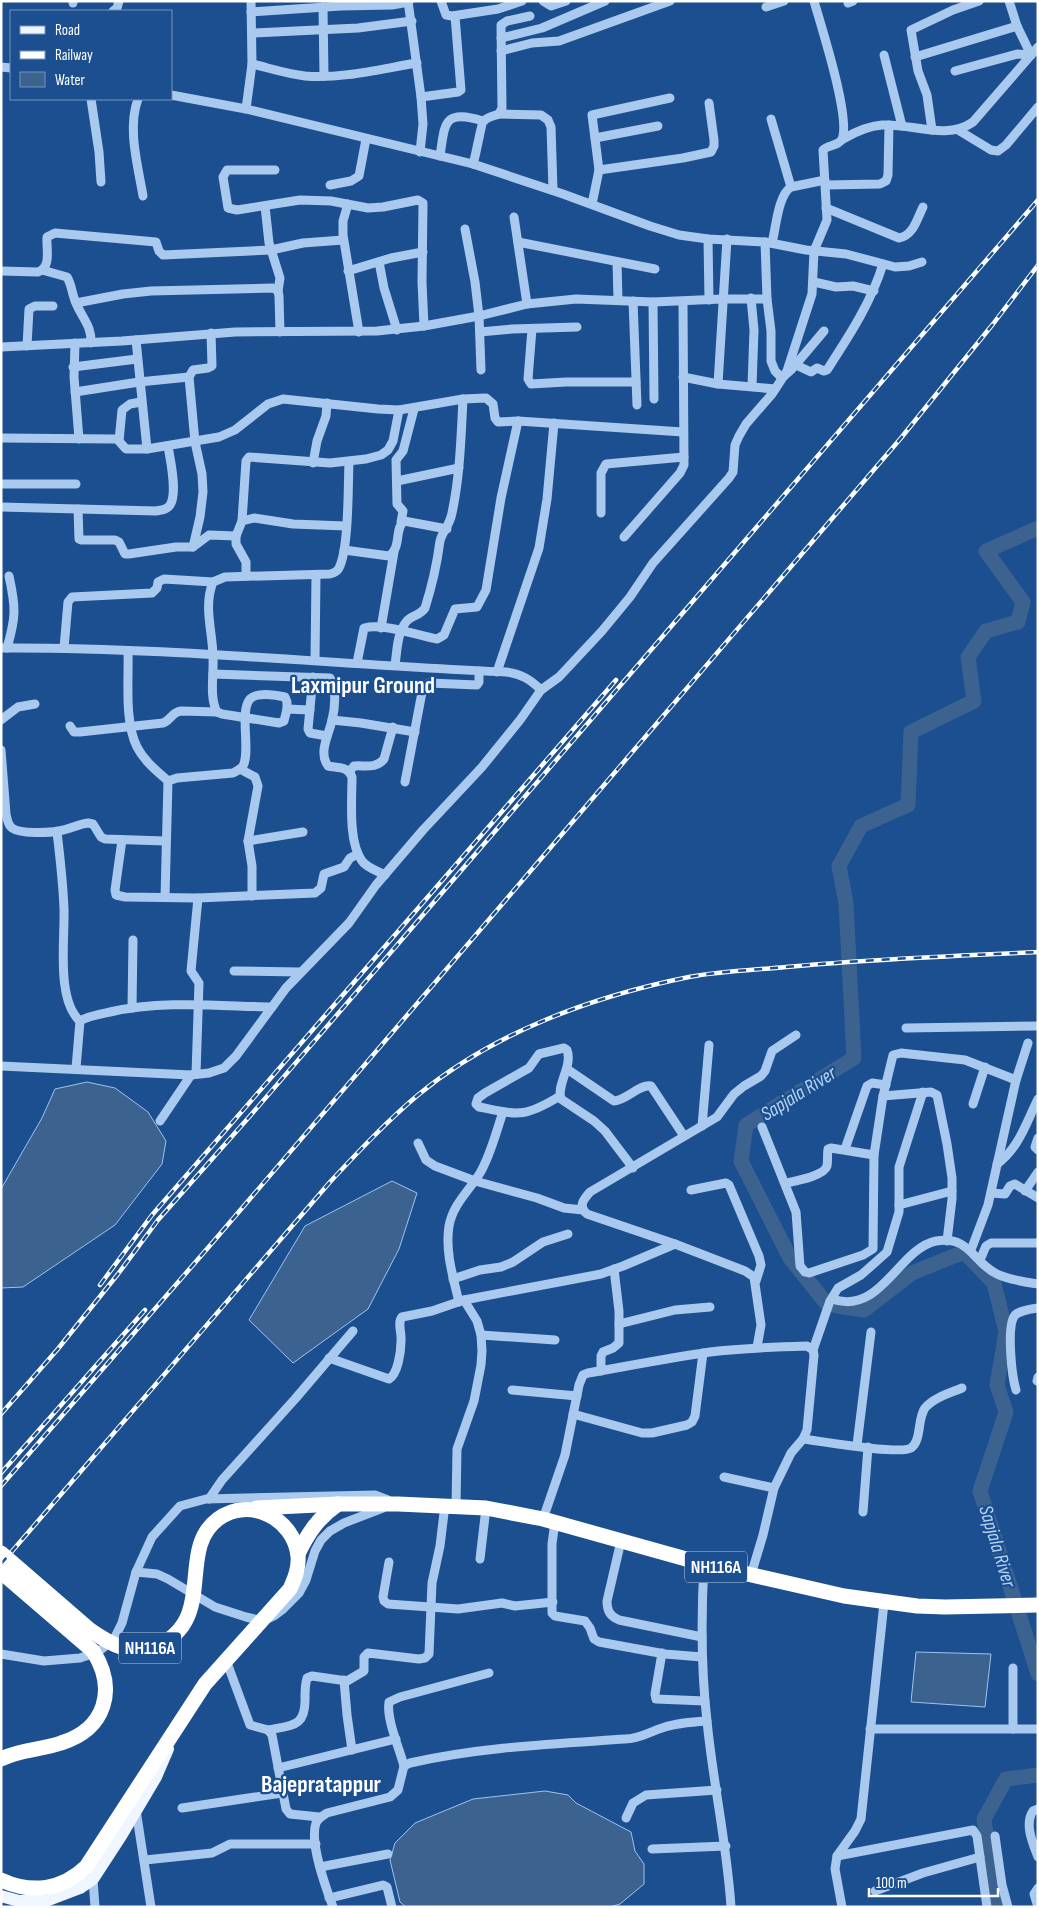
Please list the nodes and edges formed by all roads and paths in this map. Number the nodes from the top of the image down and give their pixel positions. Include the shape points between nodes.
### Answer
1 (251, 1) edge
2 (441, 1) edge
3 (522, 1) edge
4 (543, 1) edge
5 (566, 1) edge
6 (605, 1) edge
7 (670, 1) edge
8 (784, 1) edge
9 (814, 1) edge
10 (979, 1) edge
11 (1009, 1) edge
12 (408, 2) edge
13 (375, 3) edge
14 (341, 4) edge
15 (283, 6) edge
16 (322, 7) junction
17 (766, 7) dead end
18 (251, 12) junction
19 (455, 16) junction
20 (530, 16) dead end
21 (412, 21) junction
22 (1017, 26) junction
23 (322, 31) junction
24 (252, 33) junction
25 (501, 38) junction
26 (1036, 50) edge
27 (502, 51) junction
28 (884, 55) dead end
29 (915, 57) junction
30 (417, 63) junction
31 (252, 64) junction
32 (955, 71) dead end
33 (324, 76) junction
34 (172, 95) edge
35 (422, 97) junction
36 (670, 98) dead end
37 (91, 100) edge
38 (138, 100) edge
39 (708, 103) dead end
40 (1038, 107) edge
41 (246, 109) junction
42 (499, 114) junction
43 (770, 119) dead end
44 (484, 121) junction
45 (889, 125) junction
46 (658, 126) dead end
47 (902, 126) junction
48 (932, 130) junction
49 (958, 130) junction
50 (595, 138) junction
51 (842, 138) junction
52 (366, 139) junction
53 (420, 152) junction
54 (440, 156) junction
55 (473, 164) junction
56 (275, 170) dead end
57 (599, 170) junction
58 (101, 182) dead end
59 (826, 183) junction
60 (330, 185) dead end
61 (790, 187) junction
62 (553, 190) junction
63 (143, 196) dead end
64 (348, 204) junction
65 (592, 204) junction
66 (265, 206) junction
67 (922, 207) dead end
68 (826, 208) junction
69 (514, 217) dead end
70 (465, 229) dead end
71 (708, 239) junction
72 (727, 239) junction
73 (344, 240) junction
74 (518, 242) junction
75 (768, 242) junction
76 (271, 250) junction
77 (814, 251) junction
78 (423, 252) junction
79 (379, 262) junction
80 (617, 262) junction
81 (922, 262) dead end
82 (882, 264) junction
83 (655, 269) dead end
84 (42, 270) junction
85 (1, 271) edge
86 (348, 271) junction
87 (814, 282) junction
88 (278, 291) junction
89 (874, 291) junction
90 (722, 298) junction
91 (751, 298) junction
92 (767, 299) junction
93 (618, 300) junction
94 (709, 300) junction
95 (633, 301) junction
96 (653, 302) junction
97 (683, 302) junction
98 (76, 303) junction
99 (527, 304) junction
100 (53, 306) dead end
101 (479, 316) junction
102 (424, 326) junction
103 (577, 327) dead end
104 (532, 329) junction
105 (397, 330) junction
106 (824, 330) dead end
107 (280, 332) junction
108 (359, 332) junction
109 (480, 332) junction
110 (211, 333) junction
111 (136, 340) junction
112 (91, 343) junction
113 (75, 344) junction
114 (27, 346) junction
115 (1, 347) edge
116 (137, 359) junction
117 (796, 365) junction
118 (73, 367) junction
119 (481, 370) dead end
120 (189, 377) junction
121 (682, 377) junction
122 (782, 378) junction
123 (140, 382) junction
124 (636, 382) junction
125 (718, 384) junction
126 (752, 386) junction
127 (775, 389) junction
128 (75, 392) junction
129 (463, 399) junction
130 (654, 399) dead end
131 (141, 402) junction
132 (326, 403) junction
133 (637, 405) dead end
134 (414, 409) junction
135 (399, 410) junction
136 (518, 421) junction
137 (554, 423) junction
138 (683, 432) junction
139 (1, 438) edge
140 (79, 439) junction
141 (118, 441) junction
142 (195, 442) junction
143 (168, 446) junction
144 (147, 449) junction
145 (684, 457) junction
146 (349, 462) junction
147 (313, 463) junction
148 (460, 468) junction
149 (396, 481) junction
150 (1, 484) edge
151 (76, 484) dead end
152 (1, 507) edge
153 (78, 509) junction
154 (600, 513) dead end
155 (242, 521) junction
156 (402, 522) junction
157 (346, 526) junction
158 (447, 529) junction
159 (236, 536) junction
160 (624, 537) dead end
161 (193, 547) junction
162 (344, 550) junction
163 (394, 552) junction
164 (316, 575) junction
165 (9, 576) dead end
166 (246, 576) junction
167 (213, 582) junction
168 (381, 628) junction
169 (402, 631) junction
170 (4, 648) edge
171 (64, 648) junction
172 (128, 650) junction
173 (213, 655) junction
174 (315, 660) junction
175 (357, 663) junction
176 (395, 665) junction
177 (213, 670) junction
178 (479, 671) junction
179 (496, 672) junction
180 (314, 677) junction
181 (541, 690) junction
182 (35, 704) dead end
183 (287, 709) junction
184 (310, 710) junction
185 (216, 712) junction
186 (246, 718) junction
187 (1, 720) edge
188 (332, 720) junction
189 (131, 725) junction
190 (70, 726) dead end
191 (393, 728) junction
192 (415, 732) junction
193 (327, 736) junction
194 (1, 750) edge
195 (240, 769) junction
196 (350, 771) junction
197 (168, 781) junction
198 (406, 782) dead end
199 (58, 832) junction
200 (303, 832) dead end
201 (122, 840) junction
202 (165, 841) junction
203 (248, 841) junction
204 (358, 854) junction
205 (385, 875) junction
206 (252, 896) junction
207 (165, 897) junction
208 (198, 898) junction
209 (133, 940) dead end
210 (234, 971) dead end
211 (301, 972) junction
212 (198, 1005) junction
213 (272, 1007) junction
214 (132, 1008) junction
215 (80, 1021) junction
216 (1038, 1026) edge
217 (906, 1028) dead end
218 (796, 1035) dead end
219 (1028, 1043) dead end
220 (709, 1045) dead end
221 (1, 1066) edge
222 (985, 1067) junction
223 (76, 1068) junction
224 (567, 1069) junction
225 (193, 1074) junction
226 (1016, 1080) junction
227 (886, 1085) junction
228 (923, 1092) junction
229 (560, 1096) junction
230 (884, 1096) junction
231 (1038, 1098) edge
232 (973, 1104) dead end
233 (503, 1112) junction
234 (160, 1121) dead end
235 (702, 1126) junction
236 (762, 1127) dead end
237 (684, 1136) junction
238 (1038, 1138) edge
239 (418, 1143) dead end
240 (845, 1149) junction
241 (1038, 1150) edge
242 (874, 1155) junction
243 (997, 1164) junction
244 (633, 1168) junction
245 (1038, 1172) edge
246 (474, 1181) junction
247 (786, 1183) junction
248 (691, 1190) dead end
249 (1025, 1190) junction
250 (952, 1191) junction
251 (990, 1193) junction
252 (1038, 1198) edge
253 (899, 1205) junction
254 (583, 1210) junction
255 (568, 1234) dead end
256 (947, 1241) junction
257 (1038, 1243) edge
258 (675, 1244) junction
259 (971, 1250) junction
260 (980, 1260) junction
261 (614, 1269) junction
262 (453, 1278) junction
263 (756, 1281) junction
264 (1038, 1284) edge
265 (462, 1301) junction
266 (830, 1302) junction
267 (710, 1306) dead end
268 (1038, 1308) edge
269 (619, 1324) junction
270 (353, 1331) dead end
271 (871, 1332) dead end
272 (481, 1335) junction
273 (555, 1340) dead end
274 (757, 1347) junction
275 (813, 1350) junction
276 (703, 1353) junction
277 (329, 1358) junction
278 (601, 1370) junction
279 (962, 1388) dead end
280 (512, 1390) dead end
281 (1016, 1390) dead end
282 (577, 1396) junction
283 (572, 1414) junction
284 (803, 1439) junction
285 (857, 1445) junction
286 (868, 1447) junction
287 (724, 1476) dead end
288 (774, 1488) junction
289 (210, 1499) junction
290 (338, 1504) junction
291 (395, 1504) junction
292 (450, 1506) junction
293 (247, 1508) junction
294 (486, 1508) junction
295 (863, 1512) dead end
296 (549, 1521) junction
297 (621, 1541) junction
298 (1, 1553) edge
299 (298, 1554) junction
300 (480, 1559) dead end
301 (389, 1562) dead end
302 (704, 1564) junction
303 (1, 1572) edge
304 (136, 1572) junction
305 (751, 1575) junction
306 (553, 1602) junction
307 (884, 1603) junction
308 (1037, 1605) edge
309 (430, 1608) junction
310 (262, 1620) junction
311 (702, 1637) junction
312 (662, 1653) junction
313 (1, 1654) edge
314 (702, 1657) junction
315 (226, 1660) junction
316 (1013, 1668) dead end
317 (489, 1673) dead end
318 (344, 1680) junction
319 (705, 1701) junction
320 (706, 1721) junction
321 (175, 1728) junction
322 (870, 1729) junction
323 (1013, 1729) junction
324 (1038, 1729) edge
325 (268, 1730) junction
326 (396, 1739) junction
327 (352, 1750) junction
328 (1, 1759) edge
329 (404, 1766) junction
330 (278, 1768) junction
331 (717, 1790) junction
332 (282, 1793) junction
333 (182, 1808) dead end
334 (1038, 1809) edge
335 (136, 1810) junction
336 (319, 1817) junction
337 (626, 1818) dead end
338 (995, 1836) dead end
339 (316, 1844) junction
340 (726, 1846) junction
341 (652, 1849) dead end
342 (388, 1854) dead end
343 (837, 1856) junction
344 (980, 1857) junction
345 (1038, 1857) edge
346 (145, 1860) junction
347 (320, 1867) junction
348 (93, 1879) junction
349 (1, 1880) edge
350 (1038, 1888) edge
351 (874, 1891) dead end
352 (1, 1896) edge
353 (329, 1898) junction
354 (95, 1907) edge
355 (151, 1907) edge
356 (333, 1907) edge
357 (392, 1907) edge
358 (731, 1907) edge
359 (842, 1907) edge
360 (987, 1907) edge
361 (1008, 1907) edge
362 (1038, 1907) edge

1 - 18 street
2 - 19 street via 446,15
3 - 19 street via 498,9
4 - 5 street via 551,6
6 - 25 street via 542,28
7 - 27 street via 559,41 532,43
8 - 17 street
9 - 51 street via 840,101
10 - 29 street via 913,28
11 - 22 street
12 - 13 street
12 - 21 street
13 - 14 street
14 - 16 street
15 - 16 street
15 - 18 street
16 - 23 street
18 - 24 street
19 - 35 street via 461,90
20 - 25 street via 503,22
21 - 23 street
21 - 30 street
22 - 26 street
22 - 29 street
23 - 24 street
23 - 33 street
24 - 31 street
25 - 27 street
26 - 32 street
26 - 49 street via 973,122
27 - 42 street via 502,108
28 - 47 street
29 - 48 street via 927,95
30 - 33 street
30 - 35 street
31 - 33 street via 304,76
31 - 41 street
34 - 41 street
35 - 53 street
36 - 50 street via 595,113 591,120
37 - 58 street
38 - 63 street via 134,138
39 - 57 street via 714,140 711,152
40 - 49 street via 998,151
41 - 52 street
42 - 44 street
42 - 62 street via 541,115 548,120
43 - 61 street
44 - 54 street via 468,118 446,122
44 - 55 street
45 - 47 street
45 - 51 street via 872,126
45 - 59 street via 886,180 880,184
46 - 50 street
47 - 48 street
48 - 49 street
50 - 57 street
51 - 59 street via 822,150
52 - 53 street
52 - 60 street via 359,176
53 - 54 street
54 - 55 street
55 - 62 street
56 - 66 street via 233,168 227,170 223,178 228,208
57 - 65 street
59 - 61 street
59 - 68 street
61 - 75 street via 782,197
62 - 65 street
64 - 66 street via 300,200
64 - 73 street via 343,220
64 - 78 street via 374,208 421,200 424,207
65 - 71 street via 679,235
66 - 76 street
67 - 68 street via 910,233 899,238
68 - 77 street via 827,220
69 - 74 street
70 - 101 street
71 - 72 street
71 - 94 street
72 - 75 street
72 - 90 street
73 - 76 street via 303,243
73 - 86 street
74 - 80 street
74 - 99 street
75 - 77 street
75 - 92 street
76 - 84 street via 163,255 158,251 156,242 55,233 47,237 46,266
76 - 88 street via 280,278
77 - 82 street via 846,254
77 - 87 street
78 - 79 street
78 - 102 street
79 - 86 street
79 - 105 street
80 - 83 street
80 - 93 street
81 - 82 street via 895,267
82 - 89 street
84 - 85 street
84 - 98 street via 67,277
86 - 108 street
87 - 89 street
87 - 122 street
88 - 98 street via 273,288 151,291
88 - 107 street
89 - 117 street via 827,370 817,368 811,372
90 - 91 street
90 - 94 street
90 - 125 street
91 - 92 street
91 - 126 street via 754,330
92 - 122 street via 771,361
93 - 95 street
93 - 99 street via 576,299
94 - 97 street
95 - 96 street
95 - 124 street
96 - 97 street
96 - 130 street
97 - 121 street
98 - 112 street via 90,328
99 - 101 street
100 - 114 street via 29,309
101 - 102 street
101 - 109 street
102 - 105 street
103 - 104 street
104 - 109 street
104 - 124 street via 530,384
105 - 108 street
106 - 117 street
107 - 108 street
107 - 110 street
109 - 119 street
110 - 111 street
110 - 120 street via 212,366 193,370
111 - 112 street
111 - 116 street
112 - 113 street
113 - 114 street
113 - 118 street
114 - 115 street
116 - 118 street
116 - 123 street
117 - 122 street
118 - 128 street
120 - 123 street
120 - 142 street
121 - 125 street
121 - 138 street
122 - 127 street
123 - 128 street
123 - 131 street
124 - 133 street
125 - 126 street
126 - 127 street
127 - 181 street via 739,436 733,472 729,478 653,563 602,631 559,677
128 - 140 street
129 - 134 street
129 - 136 street via 491,400 498,422
129 - 148 street
131 - 141 street via 122,410
131 - 144 street
132 - 135 street
132 - 142 street via 275,401 236,430
132 - 147 street via 326,416
134 - 135 street
134 - 149 street via 403,451 396,460
135 - 146 street via 394,441 388,450 381,455
136 - 137 street
136 - 169 street via 487,584 478,605 475,609 455,609 441,638
137 - 138 street
137 - 179 street via 550,481 539,548
138 - 145 street
139 - 140 street
140 - 141 street
141 - 144 street via 126,449
142 - 143 street
142 - 161 street via 203,492
143 - 144 street
143 - 153 street via 172,498 167,509
145 - 154 street via 606,464 601,473
145 - 160 street via 680,473
146 - 147 street
146 - 157 street
147 - 155 street via 249,457 246,461
148 - 149 street
148 - 158 street
149 - 156 street via 397,504 404,513
150 - 151 street
152 - 153 street
153 - 161 street via 78,536 82,540 115,540 126,554
155 - 157 street via 254,518 293,524
155 - 159 street
156 - 158 street via 408,520
156 - 163 street
157 - 162 street
158 - 169 street via 442,536 425,608 406,622
159 - 161 street via 209,535
159 - 166 street via 236,544 246,562
162 - 163 street via 383,556
162 - 164 street via 337,571
163 - 168 street
164 - 166 street
164 - 174 street
165 - 170 street via 15,617
166 - 167 street via 225,577
167 - 171 street via 164,579 158,582 152,593 72,597 68,602
167 - 173 street via 208,613
168 - 169 street
168 - 175 street via 364,628
169 - 176 street
170 - 171 street
171 - 172 street
172 - 173 street
172 - 189 street
173 - 174 street
173 - 177 street
174 - 175 street
175 - 176 street
176 - 178 street
177 - 180 street
177 - 185 street
178 - 179 street
178 - 192 street via 477,685 425,684
179 - 181 street via 519,674
180 - 184 street
180 - 188 street via 327,676 334,682
181 - 205 street via 482,767
182 - 187 street via 18,707
183 - 184 street
183 - 186 street via 284,720 279,723
183 - 186 street via 285,697 256,696 247,705
184 - 193 street via 308,729
185 - 186 street
185 - 189 street via 181,711 167,722
186 - 195 street via 245,760
188 - 191 street
188 - 193 street
189 - 190 street via 80,732 74,732
189 - 197 street via 137,747
191 - 192 street
191 - 196 street via 381,763 354,766
192 - 198 street
193 - 196 street via 324,754 328,766
194 - 199 street via 8,824 20,831
195 - 197 street via 233,773
195 - 203 street via 255,777 258,786
196 - 204 street
197 - 202 street
199 - 201 street via 88,823 93,824 105,839
199 - 215 street via 66,984 70,1006
200 - 203 street
201 - 202 street
201 - 207 street via 116,895 125,898
202 - 207 street
203 - 206 street
204 - 205 street via 363,862
204 - 206 street via 350,858 344,867 324,874 321,888 315,893
205 - 211 street via 349,923
206 - 208 street
207 - 208 street
208 - 212 street via 190,971 199,983
209 - 214 street
210 - 211 street
211 - 213 street
212 - 213 street
212 - 214 street
212 - 225 street
213 - 225 street via 224,1068
214 - 215 street
215 - 223 street
216 - 217 street
218 - 235 street via 772,1051 761,1076 734,1094 717,1117
219 - 226 street
220 - 235 street
221 - 223 street
222 - 226 street
222 - 227 street via 946,1057 896,1053
222 - 232 street
223 - 225 street
224 - 229 street
224 - 233 street via 567,1050 560,1048 543,1053 529,1068 476,1101 479,1107
224 - 237 street via 614,1101 624,1099 645,1086 652,1086
225 - 234 street
226 - 243 street
227 - 230 street
227 - 240 street via 872,1083 867,1086
228 - 230 street
228 - 250 street via 934,1092 939,1100
228 - 253 street via 899,1167
229 - 233 street via 527,1113
229 - 244 street via 605,1131
230 - 242 street
231 - 243 street via 1019,1141
233 - 246 street via 487,1160
235 - 237 street
236 - 247 street
237 - 244 street
238 - 241 street via 1035,1146
239 - 246 street via 426,1160
240 - 242 street
240 - 247 street via 828,1149 827,1166 819,1174
242 - 247 street via 873,1249 863,1256 805,1272 800,1266 796,1212
243 - 251 street
244 - 254 street via 590,1192 583,1200
245 - 249 street
246 - 254 street via 564,1208
246 - 262 street via 455,1208 449,1226
248 - 263 street via 729,1185 759,1256 761,1264
249 - 251 street via 1012,1184 1005,1194
249 - 252 street
250 - 253 street
250 - 256 street
251 - 259 street
253 - 266 street via 887,1252 861,1275 838,1288
254 - 258 street
255 - 262 street via 543,1242 501,1267
256 - 259 street
256 - 266 street via 922,1246 890,1278 858,1300
257 - 260 street via 991,1244 986,1246
258 - 261 street
258 - 263 street via 745,1271
259 - 260 street
260 - 264 street via 996,1274
261 - 265 street
261 - 269 street
262 - 265 street
263 - 274 street via 761,1325
265 - 272 street via 477,1321
265 - 277 street via 400,1319 401,1341 392,1378 386,1379
266 - 275 street
267 - 269 street via 675,1310
268 - 281 street via 1020,1312 1012,1322 1011,1361
269 - 278 street via 619,1343 603,1352
270 - 277 street
271 - 285 street
272 - 273 street
272 - 292 street via 478,1383 457,1449
274 - 275 street via 807,1346
274 - 276 street
275 - 284 street via 808,1418
276 - 278 street
276 - 283 street via 695,1416 687,1425 642,1433
277 - 289 street via 222,1480
278 - 282 street via 583,1375
279 - 286 street via 924,1409 915,1443 910,1448
280 - 282 street
282 - 283 street
283 - 296 street
284 - 285 street
284 - 288 street via 791,1453
285 - 286 street
286 - 295 street
287 - 288 street
288 - 305 street
289 - 291 street via 375,1495
289 - 304 street via 180,1506 152,1537
290 - 291 highway, NH116A
290 - 293 highway, NH116A
290 - 299 highway via 317,1522
291 - 292 highway, NH116A
291 - 310 street via 330,1531 314,1551 299,1593 274,1616
292 - 294 highway, NH116A
292 - 309 street via 432,1583
293 - 298 highway, NH116A via 225,1514 208,1528 199,1553 190,1615 184,1626 155,1648 129,1649 103,1639
293 - 299 highway via 268,1514 284,1526
294 - 296 highway, NH116A
294 - 300 street
296 - 297 highway, NH116A
296 - 306 street
297 - 302 highway, NH116A
297 - 311 street via 606,1601 612,1617
299 - 310 highway via 297,1570 290,1589
301 - 309 street via 384,1601
302 - 305 highway, NH116A
302 - 311 street
303 - 328 highway, NH116A via 93,1651 102,1665 106,1688 99,1714 75,1738
304 - 310 street via 168,1578 215,1607
304 - 313 street via 122,1623 114,1638 98,1652 80,1658 44,1661
305 - 307 highway, NH116A
306 - 309 street
306 - 312 street via 555,1616 585,1621 599,1642
307 - 308 highway, NH116A via 945,1608
307 - 322 street
309 - 318 street via 430,1646 425,1658 368,1653 364,1657 364,1671 351,1680
310 - 315 highway
311 - 314 street
312 - 314 street
312 - 319 street via 656,1699
314 - 319 street
315 - 321 highway
315 - 325 street via 247,1720 250,1725
316 - 323 street
317 - 326 street via 393,1699 388,1708
318 - 325 street via 318,1676 308,1678 304,1715 299,1722
318 - 327 street
319 - 320 street
320 - 329 street via 676,1724 627,1739 449,1754
320 - 331 street
321 - 335 main road via 162,1765
321 - 349 highway via 86,1867 77,1876 64,1884 32,1889
322 - 323 street
322 - 343 street via 861,1819
323 - 324 street
325 - 330 street via 272,1735
326 - 327 street
326 - 329 street
327 - 330 street
329 - 336 street via 398,1790 390,1797
330 - 332 street
331 - 337 street via 646,1795 633,1803
331 - 340 street
332 - 333 street
332 - 336 street via 290,1814
334 - 345 street via 1030,1818 1030,1833
335 - 346 street
335 - 348 main road
336 - 339 street via 315,1825
338 - 361 street
339 - 346 street via 230,1844 212,1853
339 - 347 street
340 - 341 street
340 - 358 street
342 - 347 street
343 - 344 street via 972,1830 976,1832
343 - 359 street via 835,1869
344 - 351 street via 923,1872
344 - 360 street
346 - 355 street
347 - 353 street
348 - 352 main road via 80,1888 46,1901 19,1901
348 - 354 street
350 - 362 street via 1034,1894
353 - 356 street
353 - 357 street via 383,1885 387,1887

